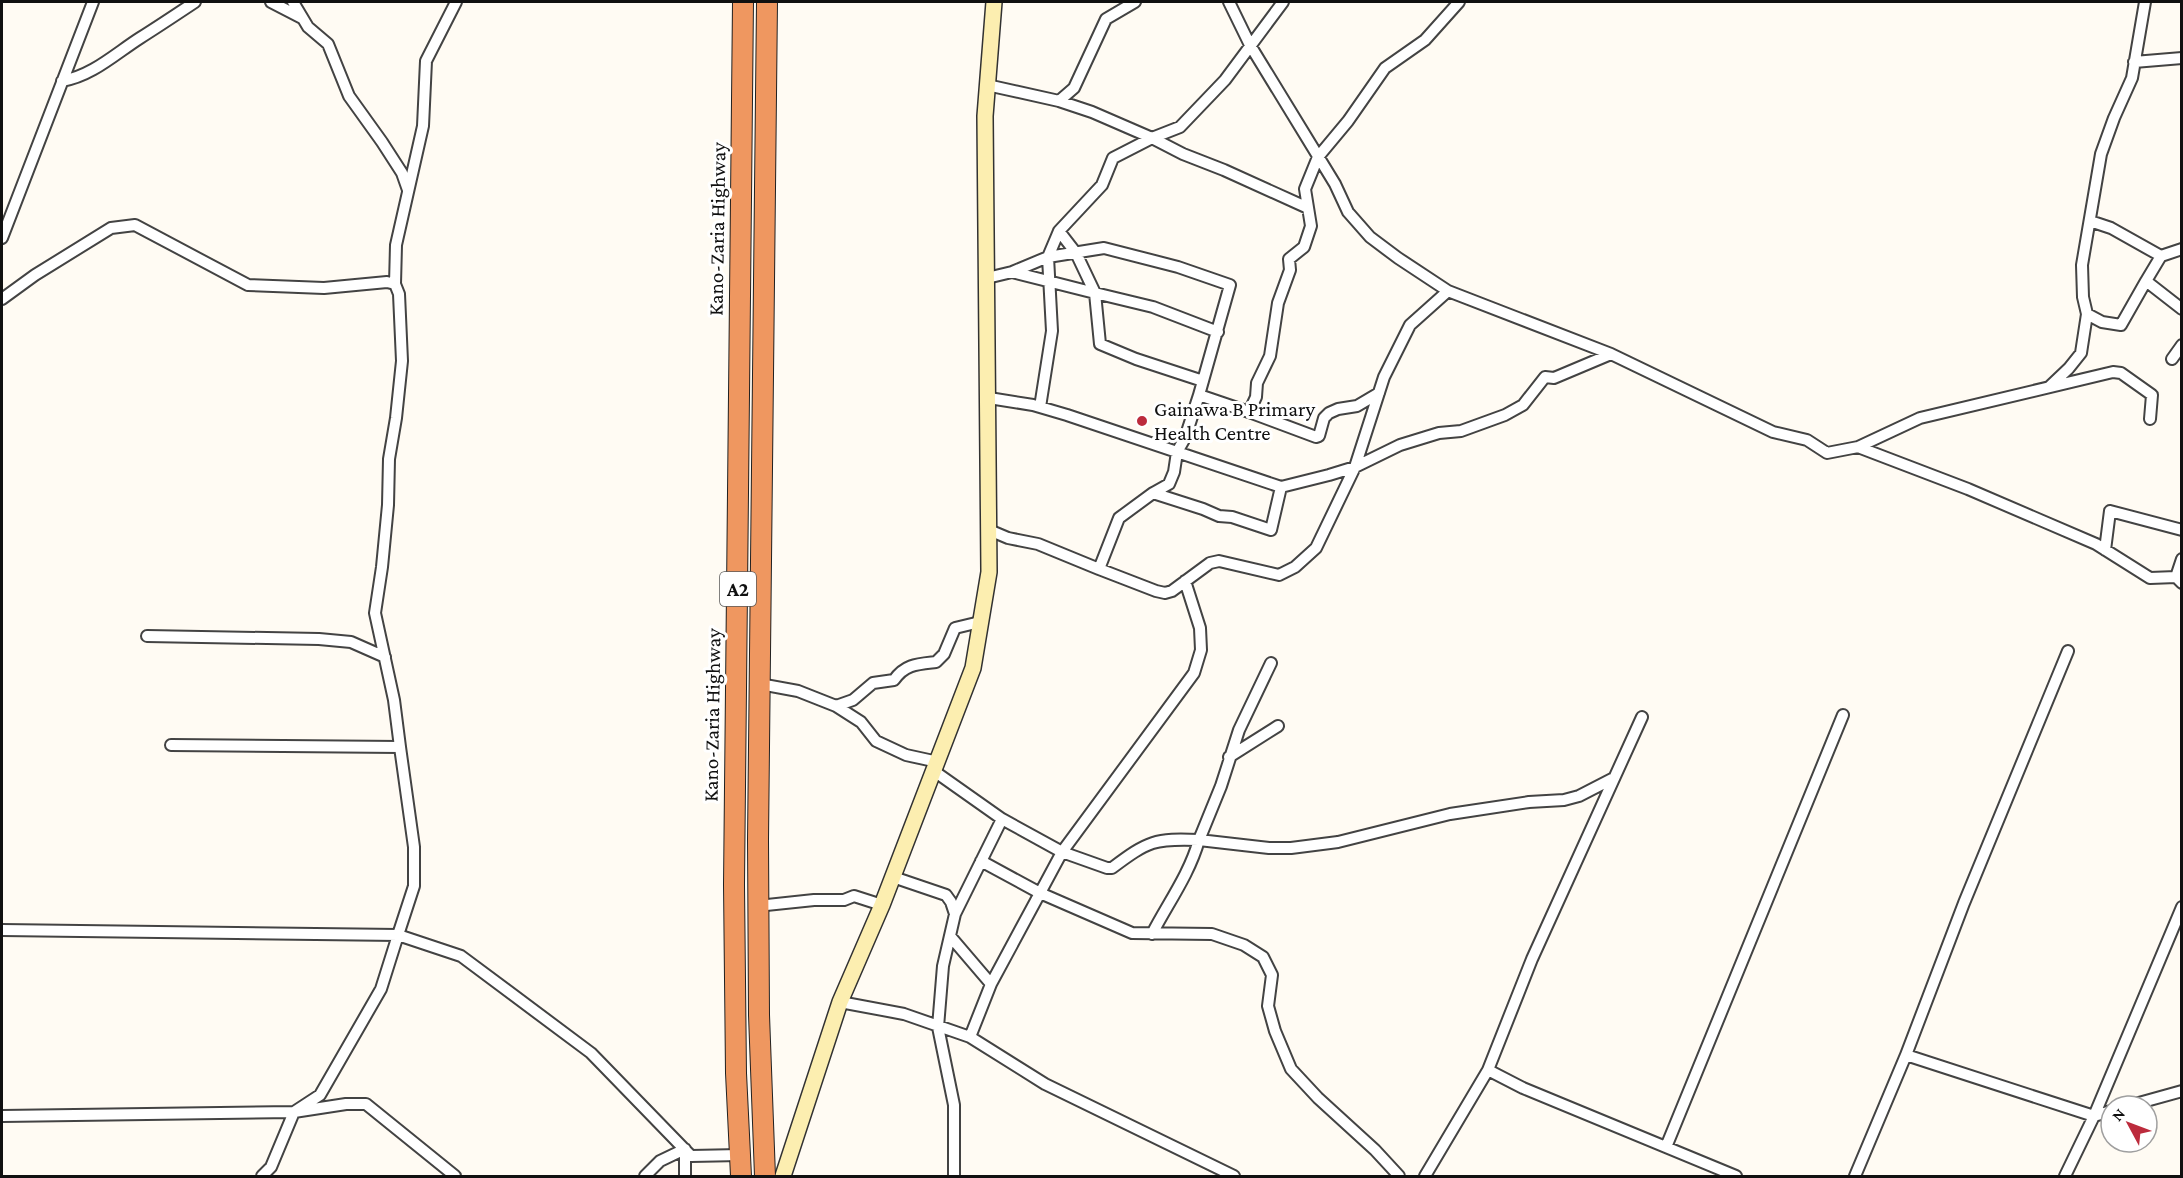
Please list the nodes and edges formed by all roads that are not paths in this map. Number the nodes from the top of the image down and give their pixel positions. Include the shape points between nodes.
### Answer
1 (93, 2) edge
2 (195, 2) edge
3 (271, 2) edge
4 (293, 2) edge
5 (456, 2) edge
6 (743, 2) edge
7 (766, 2) edge
8 (994, 2) edge
9 (1135, 2) edge
10 (1228, 2) edge
11 (1283, 2) edge
12 (1459, 2) edge
13 (2145, 2) edge
14 (303, 18) junction
15 (1250, 45) junction
16 (2181, 58) edge
17 (2134, 62) junction
18 (62, 81) junction
19 (987, 85) junction
20 (1059, 101) junction
21 (1152, 138) junction
22 (1318, 157) junction
23 (409, 190) junction
24 (1308, 208) junction
25 (2090, 221) junction
26 (1059, 231) junction
27 (2, 238) edge
28 (2181, 249) edge
29 (1076, 253) junction
30 (2161, 256) junction
31 (1048, 257) junction
32 (1012, 272) junction
33 (987, 278) junction
34 (1050, 281) junction
35 (2146, 281) junction
36 (394, 284) junction
37 (1448, 291) junction
38 (1095, 292) junction
39 (2, 298) edge
40 (2181, 309) edge
41 (2087, 314) junction
42 (1218, 332) junction
43 (2181, 345) edge
44 (1611, 354) junction
45 (2172, 359) dead end
46 (1203, 381) junction
47 (2049, 387) junction
48 (1379, 393) junction
49 (1198, 395) junction
50 (989, 398) junction
51 (1040, 407) junction
52 (1249, 412) junction
53 (2150, 419) dead end
54 (1858, 447) junction
55 (1177, 452) junction
56 (1355, 467) junction
57 (1281, 488) junction
58 (1153, 493) junction
59 (989, 530) junction
60 (2181, 530) edge
61 (2105, 550) junction
62 (2181, 559) edge
63 (1099, 569) junction
64 (2180, 578) edge
65 (1185, 581) junction
66 (980, 622) junction
67 (147, 636) dead end
68 (2068, 651) dead end
69 (384, 657) junction
70 (1271, 663) dead end
71 (760, 684) junction
72 (836, 706) junction
73 (1843, 715) dead end
74 (1642, 717) dead end
75 (1278, 726) dead end
76 (171, 745) dead end
77 (400, 747) junction
78 (1228, 757) junction
79 (936, 766) junction
80 (1612, 779) junction
81 (1002, 819) junction
82 (1199, 840) junction
83 (1062, 852) junction
84 (981, 861) junction
85 (892, 877) junction
86 (1040, 893) junction
87 (882, 905) junction
88 (758, 906) junction
89 (2181, 907) edge
90 (955, 914) junction
91 (2, 930) edge
92 (1152, 934) junction
93 (398, 935) junction
94 (950, 936) junction
95 (991, 984) junction
96 (840, 1002) junction
97 (938, 1027) junction
98 (970, 1038) junction
99 (1906, 1055) junction
100 (1488, 1070) junction
101 (2181, 1090) edge
102 (2159, 1097) edge
103 (294, 1112) junction
104 (2099, 1115) edge
105 (2, 1116) edge
106 (2094, 1116) junction
107 (1666, 1147) junction
108 (685, 1149) junction
109 (740, 1155) junction
110 (262, 1176) edge
111 (455, 1176) edge
112 (645, 1176) edge
113 (685, 1176) edge
114 (741, 1176) edge
115 (765, 1176) edge
116 (783, 1176) edge
117 (954, 1176) edge
118 (1234, 1176) edge
119 (1399, 1176) edge
120 (1425, 1176) edge
121 (1736, 1176) edge
122 (1855, 1176) edge
123 (2065, 1176) edge

1 - 18 street
2 - 18 street via 96,68
3 - 14 street
4 - 14 street
5 - 23 street via 426,61 423,126
6 - 109 highway, Kano-Zaria Highway / A2 via 734,885
7 - 71 highway, A2
8 - 19 street
9 - 20 street via 1106,19 1074,88
10 - 15 street
11 - 15 street
12 - 22 street via 1425,40 1385,68
13 - 17 street
14 - 23 street via 328,44 349,96 402,173
15 - 21 street via 1225,80 1180,127
15 - 22 street
16 - 17 street
17 - 25 street via 2132,78 2101,154
18 - 27 street
19 - 20 street
19 - 33 street
20 - 21 street
21 - 24 street
21 - 26 street via 1113,158 1102,185
22 - 24 street via 1305,189
22 - 37 street via 1348,212 1370,237
23 - 36 street via 396,245
24 - 52 street via 1311,226 1304,247 1289,259 1290,270 1278,303 1270,356
25 - 30 street via 2111,228
25 - 41 street via 2082,265
26 - 29 street
26 - 31 street
28 - 30 street
29 - 31 street
29 - 38 street
29 - 42 street via 1104,248 1230,285
30 - 35 street
31 - 32 street
31 - 34 street
32 - 33 street
32 - 34 street
33 - 50 street
34 - 38 street
34 - 51 street via 1052,331
35 - 40 street
35 - 41 street via 2121,325
36 - 39 street via 324,288 248,285 135,225 111,228
36 - 69 street via 399,294 402,361 375,613
37 - 44 street
37 - 48 street via 1410,325
38 - 42 street via 1153,307
38 - 46 street via 1100,344
41 - 47 street via 2081,352
42 - 46 street
43 - 45 street
44 - 54 street via 1773,432 1807,440 1827,453
44 - 56 street via 1554,378 1545,376 1523,405 1505,415 1461,431 1401,445
46 - 49 street
47 - 53 street via 2113,372 2121,374 2152,395
47 - 54 street via 1920,418
48 - 52 street via 1357,406 1329,413 1316,437
48 - 56 street
49 - 52 street
49 - 55 street
50 - 51 street
50 - 59 street
51 - 55 street
54 - 61 street via 1968,489
55 - 57 street
55 - 58 street via 1169,484
56 - 57 street
56 - 65 street via 1316,548 1295,567 1279,575 1219,561
57 - 58 street via 1271,530
58 - 63 street via 1119,518
59 - 63 street via 1038,544
59 - 66 street via 989,573
60 - 61 street via 2110,511
61 - 64 street via 2150,578
62 - 64 street
63 - 65 street via 1165,593
65 - 83 street via 1200,628 1201,650 1194,673
66 - 72 street via 955,628 944,654 936,662 907,667 894,680 873,683 853,700
66 - 79 street via 973,668
67 - 69 street via 319,639 351,642
68 - 99 street
69 - 77 street
70 - 78 street
71 - 72 street via 798,691
71 - 88 highway, A2
72 - 79 street via 861,722 876,741
73 - 107 street
74 - 80 street
75 - 78 street
76 - 77 street
77 - 93 street via 414,847 414,886
78 - 82 street
79 - 81 street
79 - 85 street
80 - 82 street via 1564,801 1450,814 1338,842 1269,848
80 - 100 street via 1532,958
81 - 83 street
81 - 84 street
82 - 83 street via 1170,839 1147,844 1113,868
82 - 92 street via 1184,881
83 - 86 street
84 - 86 street
84 - 90 street
85 - 87 street
85 - 90 street via 946,895
86 - 92 street via 1132,933
86 - 95 street
87 - 88 street via 854,896
87 - 96 street
88 - 115 highway, A2
89 - 106 street
90 - 94 street
91 - 93 street
92 - 119 street via 1212,934 1244,945 1263,957 1272,975 1268,1006 1291,1069
93 - 103 street via 381,989 320,1095
93 - 108 street via 461,956 591,1053
94 - 95 street
94 - 97 street via 943,966
95 - 98 street
96 - 97 street via 895,1012
96 - 116 street
97 - 98 street
97 - 117 street via 954,1106
98 - 118 street via 1045,1084
99 - 106 street
99 - 122 street
100 - 107 street
100 - 120 street
101 - 102 street
103 - 105 street
103 - 110 street via 271,1167
103 - 111 street via 366,1104
104 - 106 street
106 - 123 street
107 - 121 street
108 - 109 street via 691,1156
108 - 112 street via 660,1161
108 - 113 street
109 - 114 highway, Kano-Zaria Highway / A2

